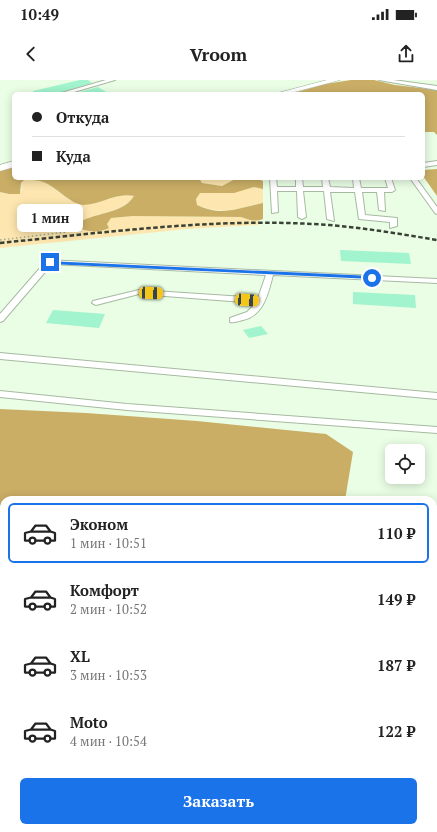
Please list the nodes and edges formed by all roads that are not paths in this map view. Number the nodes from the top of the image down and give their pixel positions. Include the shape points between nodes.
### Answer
1 (112, 80) edge
2 (333, 80) edge
3 (382, 80) edge
4 (437, 88) edge
5 (68, 92) edge
6 (286, 92) edge
7 (437, 163) edge
8 (425, 164) edge
9 (12, 165) edge
10 (0, 168) edge
11 (272, 180) edge
12 (299, 180) edge
13 (326, 180) edge
14 (356, 180) edge
15 (389, 180) edge
16 (414, 180) edge
17 (273, 189) junction
18 (300, 189) junction
19 (327, 190) junction
20 (358, 190) junction
21 (380, 190) junction
22 (383, 210) dead end
23 (274, 212) dead end
24 (437, 212) edge
25 (302, 217) dead end
26 (331, 219) dead end
27 (393, 226) dead end
28 (270, 272) junction
29 (437, 281) edge
30 (261, 301) junction
31 (96, 303) dead end
32 (0, 319) edge
33 (233, 320) dead end
34 (0, 356) edge
35 (0, 394) edge
36 (437, 396) edge
37 (437, 430) edge

1 - 5 street
2 - 6 main road
3 - 4 street
7 - 8 street
9 - 10 main road
11 - 17 street
12 - 18 street
13 - 19 street
14 - 20 street
15 - 21 street via 392,190
16 - 24 street
17 - 18 street
17 - 23 street
18 - 19 street
18 - 25 street
19 - 20 street
19 - 26 street
20 - 21 street
20 - 27 street via 362,217 394,220
21 - 22 street
28 - 29 street
28 - 30 street
28 - 32 street via 50,262
30 - 31 street via 139,292
30 - 33 street via 259,307 245,318
34 - 36 street
35 - 37 street via 127,407

